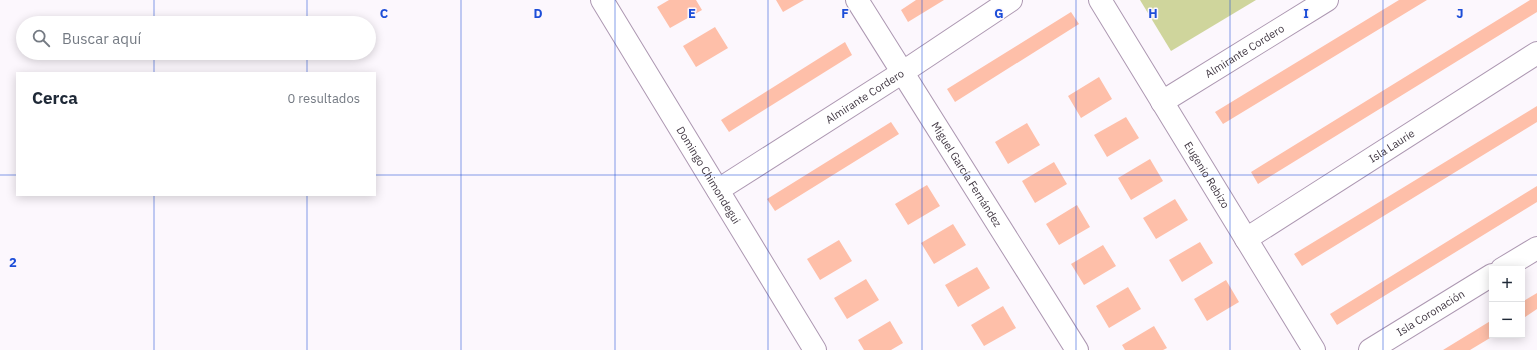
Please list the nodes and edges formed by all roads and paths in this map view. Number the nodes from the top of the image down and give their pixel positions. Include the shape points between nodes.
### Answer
1 (602, 0) edge
2 (857, 0) edge
3 (1011, 0) edge
4 (1100, 0) edge
5 (1327, 0) edge
6 (1537, 53) edge
7 (903, 72) junction
8 (1162, 102) junction
9 (718, 190) junction
10 (1246, 239) junction
11 (1537, 248) edge
12 (1507, 266) edge
13 (1489, 277) edge
14 (815, 350) edge
15 (1076, 350) edge
16 (1314, 350) edge
17 (1370, 350) edge

1 - 9 street, Domingo Chimondegui
2 - 7 street, Miguel García Fernández
3 - 7 street, Almirante Cordero
4 - 8 street, Eugenio Rebizo
5 - 8 street, Almirante Cordero
6 - 10 street, Isla Laurie
7 - 9 street, Almirante Cordero
7 - 15 street, Miguel García Fernández
8 - 10 street, Eugenio Rebizo
9 - 14 street, Domingo Chimondegui
10 - 16 street, Eugenio Rebizo
11 - 12 street
13 - 17 street, Isla Coronación

